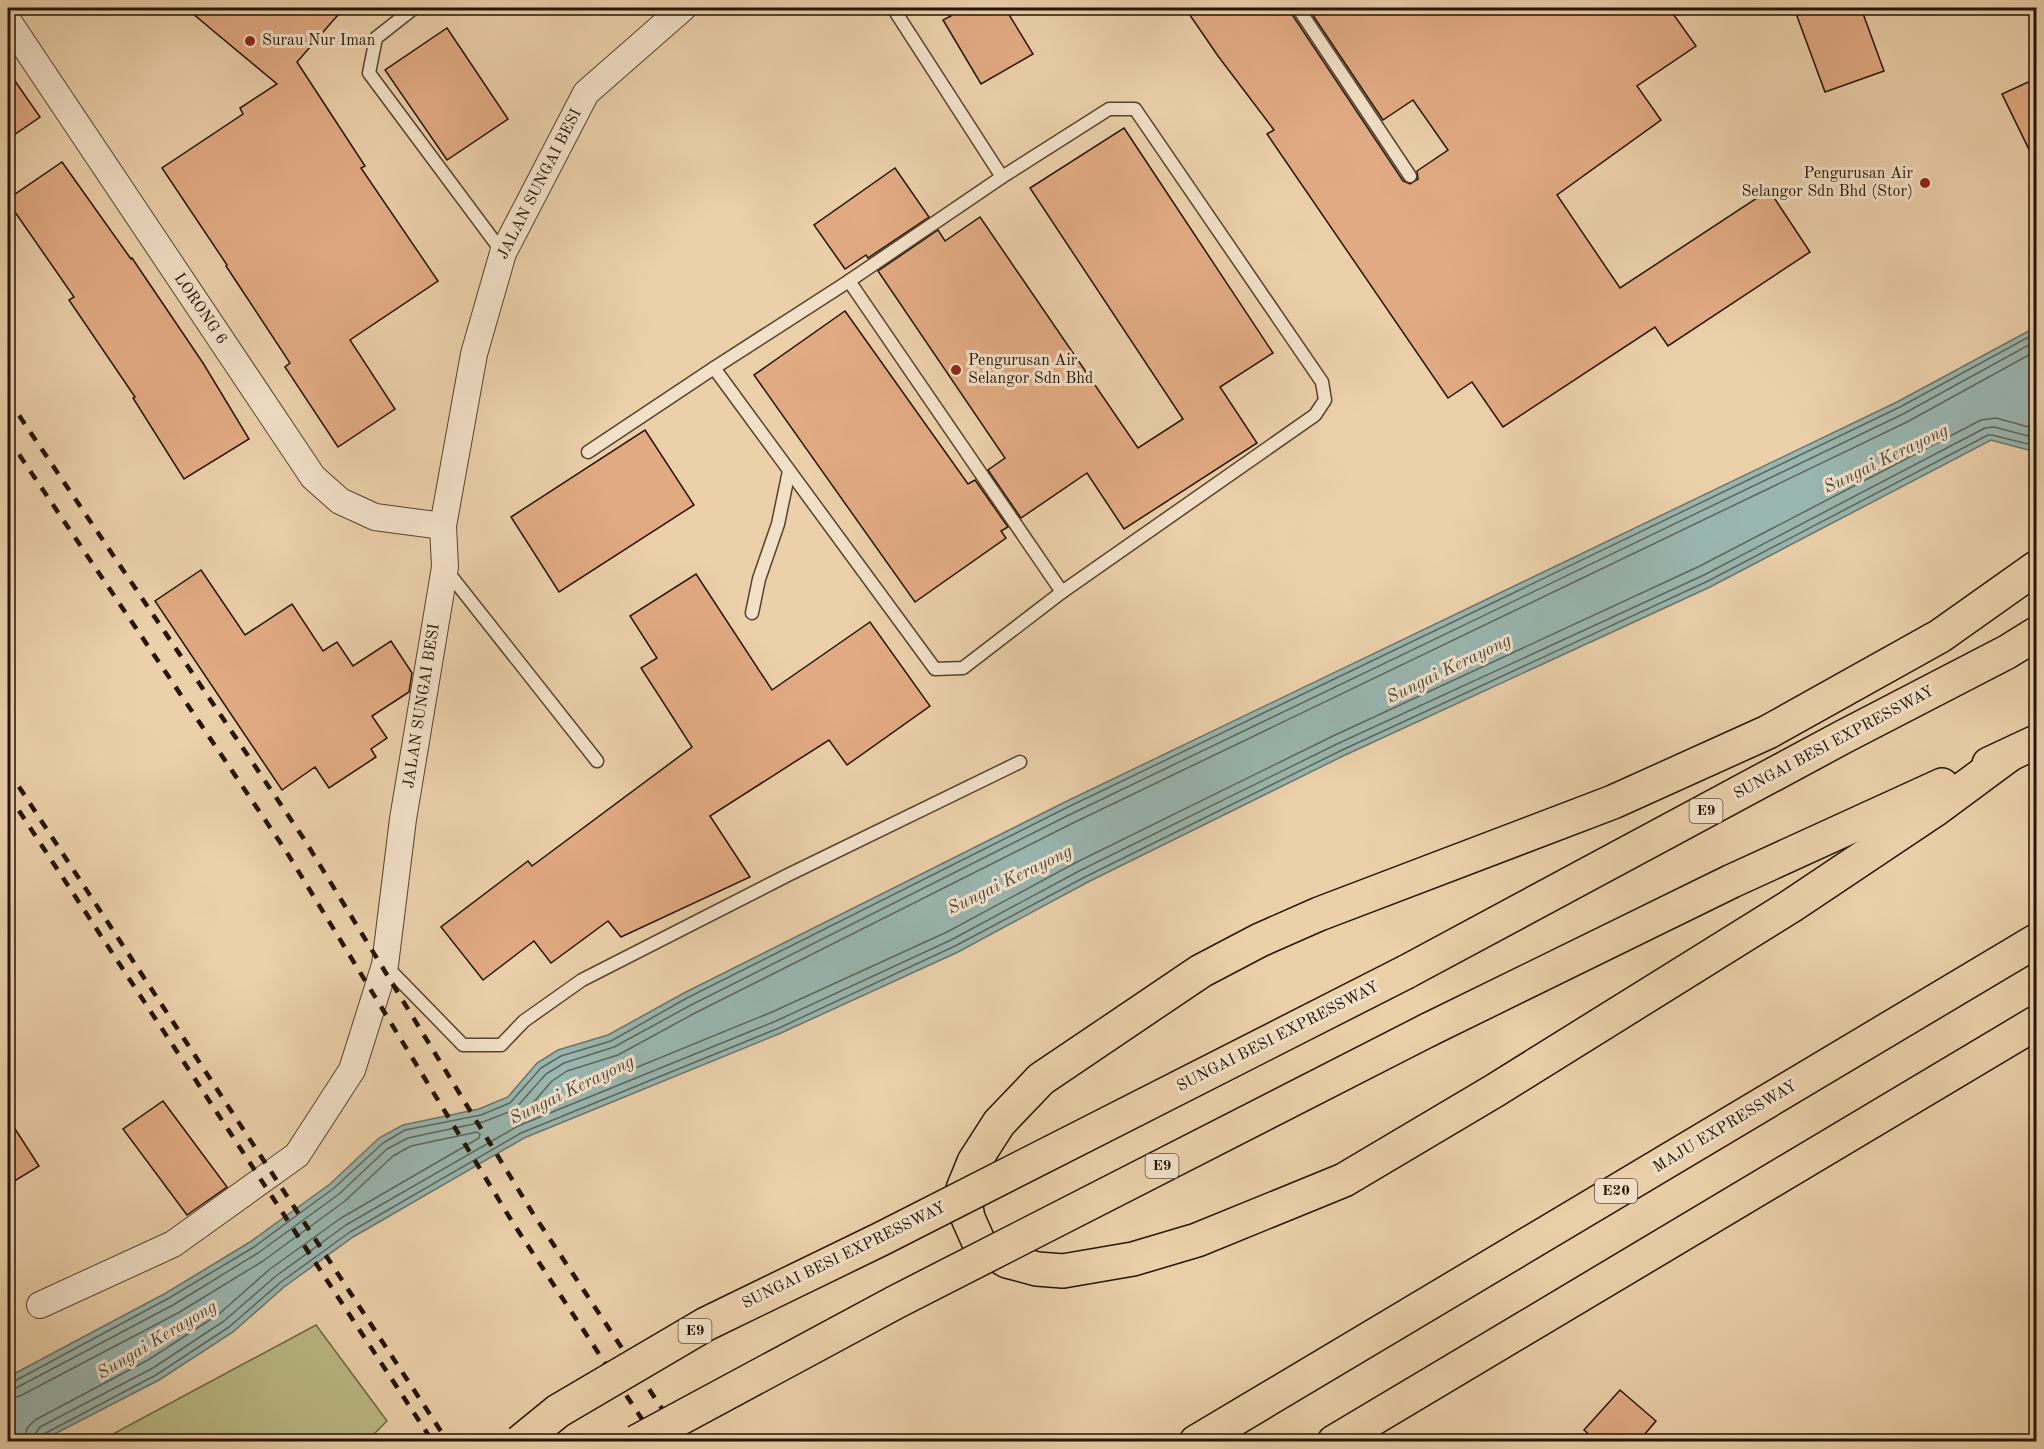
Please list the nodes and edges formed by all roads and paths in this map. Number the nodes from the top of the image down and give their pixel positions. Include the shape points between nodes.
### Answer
1 (414, 8) edge
2 (683, 8) edge
3 (893, 8) edge
4 (1298, 8) edge
5 (8, 21) edge
6 (1410, 176) dead end
7 (1002, 177) junction
8 (503, 253) junction
9 (849, 281) junction
10 (714, 368) junction
11 (588, 452) dead end
12 (789, 471) junction
13 (443, 526) junction
14 (444, 567) junction
15 (2037, 568) edge
16 (1062, 592) junction
17 (752, 613) dead end
18 (2037, 634) edge
19 (2023, 748) edge
20 (597, 761) dead end
21 (1020, 762) dead end
22 (2037, 942) edge
23 (385, 965) junction
24 (2037, 1023) edge
25 (40, 1305) dead end
26 (520, 1442) edge
27 (636, 1442) edge
28 (1196, 1442) edge
29 (1334, 1442) edge

1 - 8 lane via 376,38 369,73
2 - 8 street, JALAN SUNGAI BESI via 586,93
3 - 7 lane
4 - 6 lane
5 - 13 street, LORONG 6 via 313,477 340,501 375,517
7 - 9 lane
7 - 16 lane via 1109,109 1136,109 1322,382 1325,400 1315,415
8 - 13 street, JALAN SUNGAI BESI via 474,354
9 - 10 lane
9 - 16 lane
10 - 11 lane
10 - 12 lane
12 - 16 lane via 935,669 963,668
12 - 17 lane
13 - 14 street, JALAN SUNGAI BESI
14 - 20 lane
14 - 23 street, JALAN SUNGAI BESI via 403,819
15 - 19 highway via 1940,636 1768,732 1613,802 1319,914 1201,971 1041,1079 999,1123 974,1162 963,1189 968,1218 980,1245 1007,1261 1037,1269 1062,1270 1133,1259 1197,1240 1344,1180 1791,906
18 - 26 highway, SUNGAI BESI EXPRESSWAY / E9, bridge via 1406,972 706,1324 558,1410
19 - 27 highway, E9, bridge via 1732,881 1428,1030 896,1302
21 - 23 lane via 582,980 524,1021 501,1045 463,1045
22 - 28 highway, MAJU EXPRESSWAY / E20
23 - 25 street, JALAN SUNGAI BESI via 352,1071 297,1155 173,1244
24 - 29 highway

